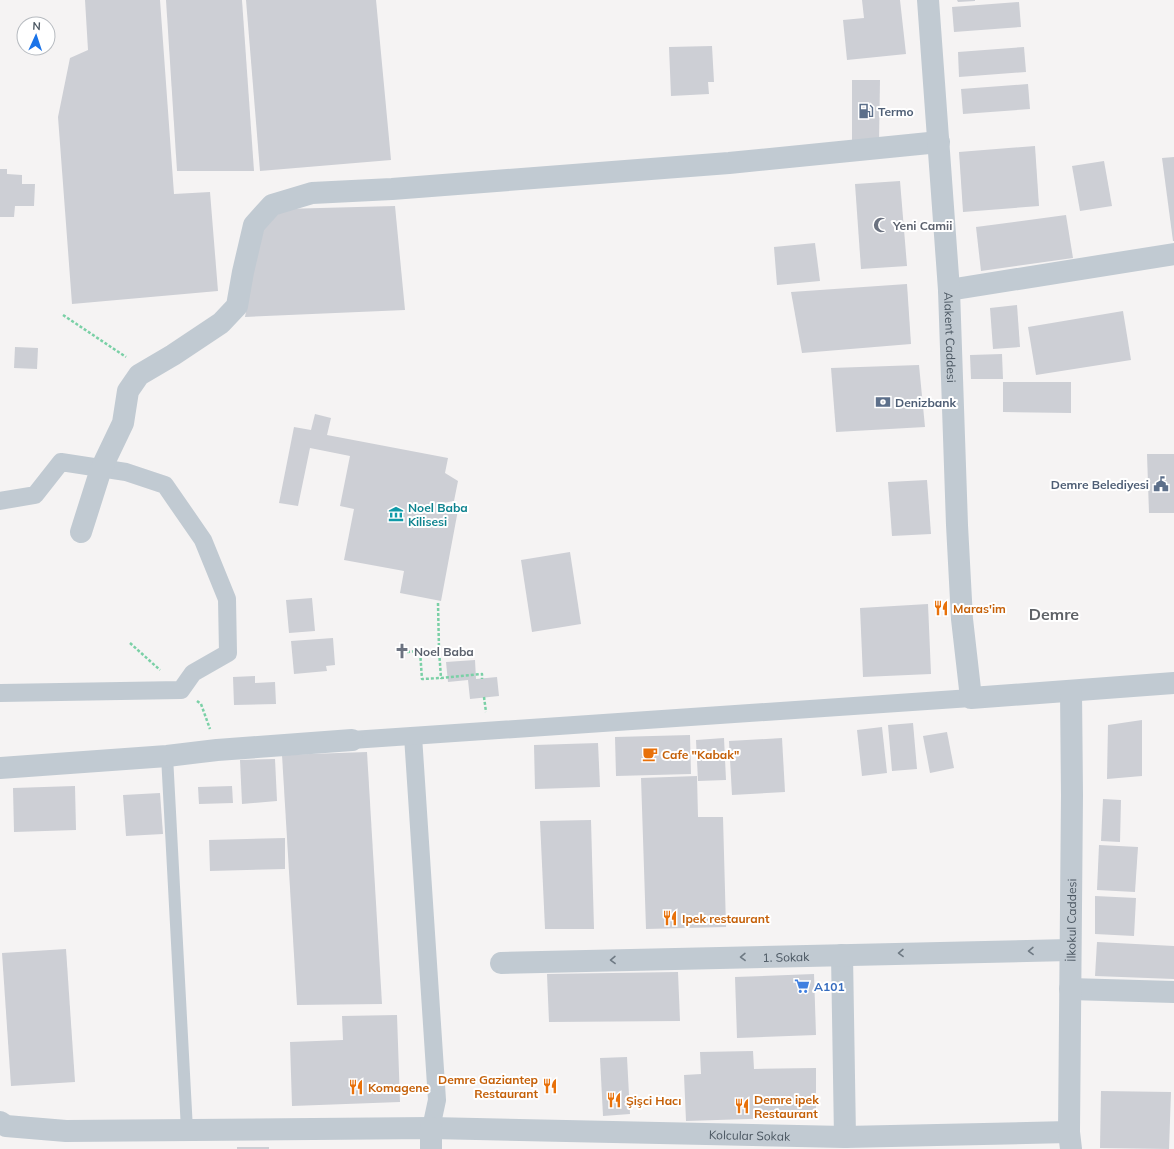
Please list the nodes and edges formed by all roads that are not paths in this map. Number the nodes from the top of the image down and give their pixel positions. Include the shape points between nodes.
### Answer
1 (928, 0) edge
2 (939, 142) junction
3 (1174, 254) edge
4 (949, 290) junction
5 (101, 469) junction
6 (0, 501) edge
7 (81, 532) dead end
8 (1174, 683) edge
9 (1071, 691) junction
10 (0, 693) edge
11 (971, 698) junction
12 (413, 736) junction
13 (352, 740) joint
14 (167, 756) junction
15 (0, 768) edge
16 (1070, 950) junction
17 (842, 955) junction
18 (501, 963) dead end
19 (1070, 989) junction
20 (1174, 992) edge
21 (0, 1122) edge
22 (187, 1130) junction
23 (845, 1137) junction
24 (431, 1139) edge
25 (1070, 1141) edge

1 - 2 street, Alakent Caddesi
2 - 4 street, Alakent Caddesi
2 - 5 street via 729,163 312,193 272,205 254,225 237,306 221,323 140,375 128,391 123,423
3 - 4 street
4 - 11 street, Alakent Caddesi via 962,618
5 - 6 street via 61,462 35,495
5 - 7 street
5 - 10 street via 126,472 165,485 203,540 227,599 228,653 193,672 181,690
8 - 9 street
9 - 11 street
9 - 16 street, İlkokul Caddesi
11 - 12 street
12 - 13 street
12 - 24 street via 437,1100
13 - 14 street
14 - 15 street
14 - 22 lane
16 -> 17 street, 1. Sokak
16 - 19 street, İlkokul Caddesi
17 -> 18 street, 1. Sokak
17 - 23 street
19 - 20 street
19 - 25 street, İlkokul Caddesi
21 - 22 street, Kolcular Sokak via 6,1126 66,1131
22 - 24 street, Kolcular Sokak
23 - 24 street, Kolcular Sokak
23 - 25 street, Kolcular Sokak

